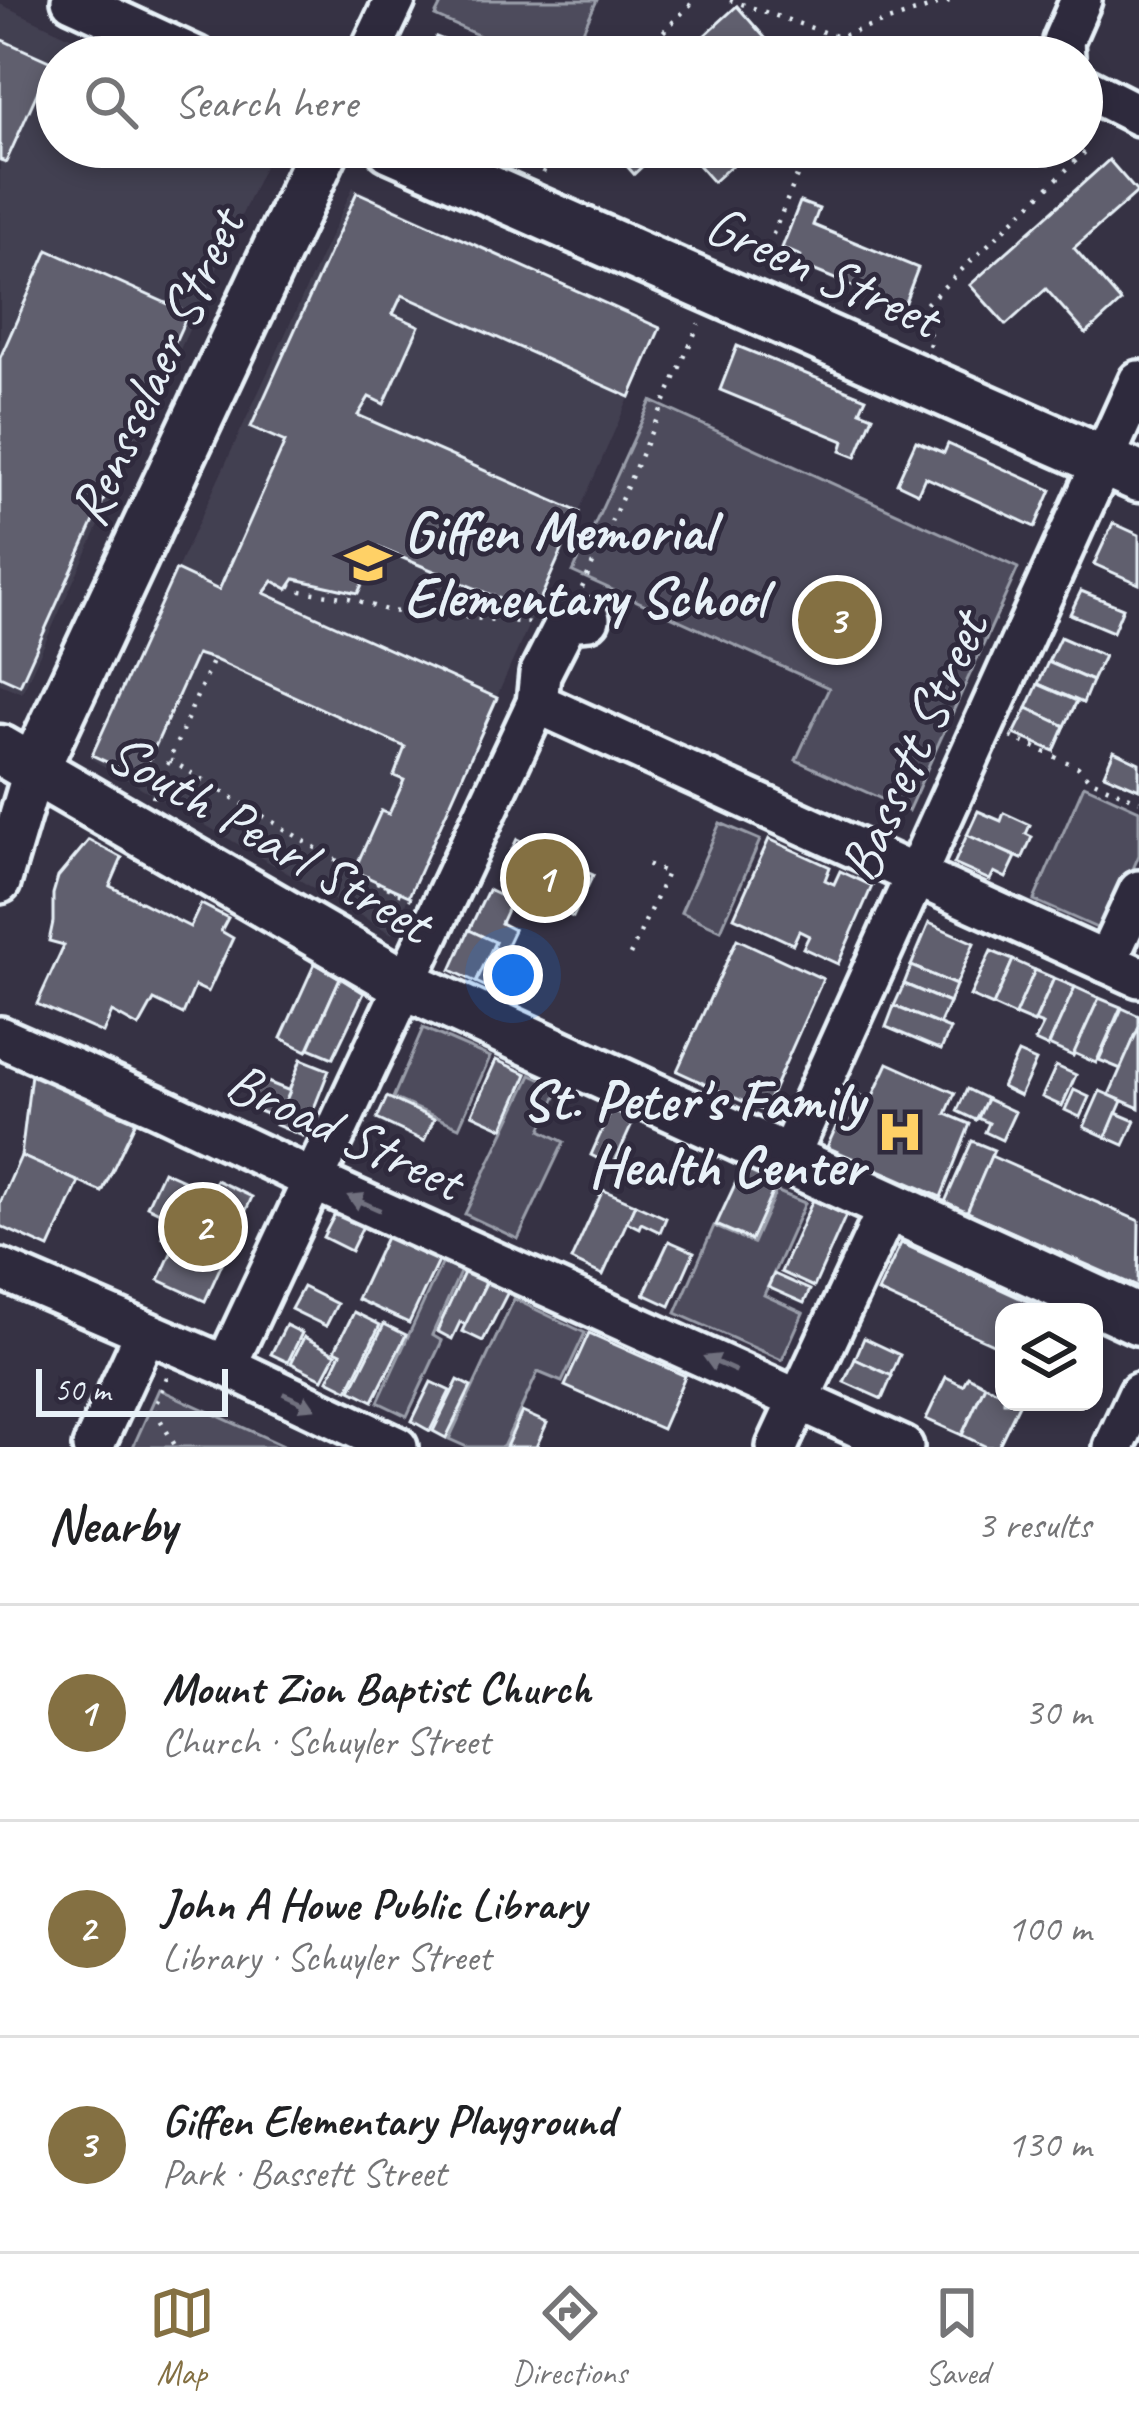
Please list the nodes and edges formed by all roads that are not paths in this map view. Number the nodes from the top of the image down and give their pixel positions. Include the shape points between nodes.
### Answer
1 (72, 0) edge
2 (395, 0) edge
3 (1081, 0) edge
4 (150, 36) edge
5 (378, 36) edge
6 (1066, 36) edge
7 (1103, 97) edge
8 (1139, 115) edge
9 (314, 168) edge
10 (440, 168) edge
11 (1139, 381) edge
12 (1121, 468) edge
13 (578, 620) road end
14 (537, 704) junction
15 (17, 760) edge
16 (915, 877) junction
17 (0, 883) edge
18 (1139, 891) edge
19 (1123, 969) edge
20 (405, 984) junction
21 (0, 1037) edge
22 (788, 1158) junction
23 (313, 1180) junction
24 (890, 1205) junction
25 (0, 1269) edge
26 (1139, 1320) edge
27 (146, 1332) junction
28 (226, 1366) junction
29 (1139, 1393) edge
30 (799, 1400) junction
31 (93, 1447) edge
32 (397, 1447) edge
33 (777, 1447) edge
34 (903, 1447) edge
35 (1114, 1447) edge

1 - 4 street
2 - 5 street
3 - 6 street
7 - 8 street
9 - 15 main road, Rensselaer Street
10 - 12 main road, Green Street
11 - 12 street, Bassett Street
12 - 16 street, Bassett Street via 983,725
13 - 14 street via 540,674
14 - 16 street
14 - 20 street
15 - 17 street
15 - 20 main road, South Pearl Street
16 - 19 street
16 - 22 street, Bassett Street
18 - 19 street
20 - 22 main road, South Pearl Street
20 - 23 street
21 - 23 street, Broad Street
22 - 24 main road, South Pearl Street
23 - 28 street
30 -> 23 street, Broad Street
24 - 26 main road, South Pearl Street
24 - 30 street
25 - 27 street
27 - 28 street
27 - 31 street
28 -> 32 street
29 - 35 street
30 - 33 street
30 - 34 street, Broad Street

